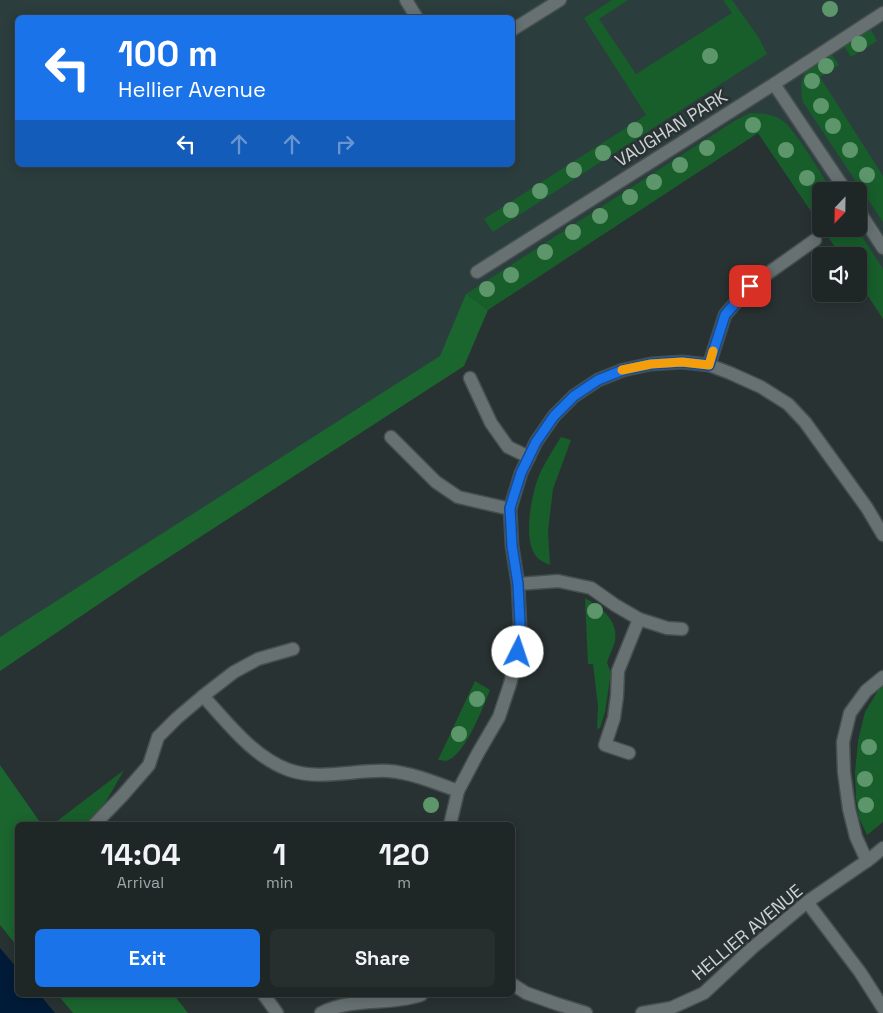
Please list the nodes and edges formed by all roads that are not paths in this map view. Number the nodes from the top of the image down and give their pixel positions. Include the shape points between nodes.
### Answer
1 (406, 0) edge
2 (560, 0) edge
3 (883, 13) edge
4 (414, 15) edge
5 (515, 28) edge
6 (774, 84) junction
7 (840, 182) edge
8 (868, 225) edge
9 (816, 240) dead end
10 (883, 248) edge
11 (477, 272) dead end
12 (709, 365) junction
13 (470, 378) dead end
14 (391, 437) dead end
15 (529, 457) junction
16 (510, 508) junction
17 (883, 535) edge
18 (518, 584) junction
19 (639, 619) junction
20 (682, 629) dead end
21 (293, 649) dead end
22 (883, 677) edge
23 (203, 696) junction
24 (629, 753) dead end
25 (458, 791) junction
26 (97, 822) edge
27 (451, 822) edge
28 (883, 848) edge
29 (866, 861) junction
30 (807, 902) junction
31 (515, 986) edge
32 (265, 997) edge
33 (414, 997) edge
34 (883, 1008) edge
35 (277, 1013) edge
36 (320, 1013) edge
37 (586, 1013) edge
38 (642, 1013) edge

1 - 4 street
2 - 5 street
3 - 6 street, VAUGHAN PARK
6 - 7 street
6 - 11 street, VAUGHAN PARK
8 - 10 street
9 - 12 street via 750,286 725,315
12 - 15 street via 682,362 651,364 598,380 574,396 554,416
12 - 17 street via 761,387 788,404 805,422
13 - 15 street via 491,423 508,446
14 - 16 street via 436,482 458,497
15 - 16 street
16 - 18 street
18 - 19 street via 558,581 591,588
18 - 25 street via 518,652 510,684 499,717
19 - 20 street
19 - 24 street via 618,671 614,718 605,745
21 - 23 street via 258,659 234,672
22 - 29 street via 866,691 850,713 843,742 849,809
23 - 25 street via 246,742 289,770 312,775 389,771
23 - 26 street via 158,737 149,765
25 - 27 street
28 - 29 street, HELLIER AVENUE
29 - 30 street, HELLIER AVENUE
30 - 34 street
30 - 38 street, HELLIER AVENUE via 704,993 671,1008
31 - 37 street via 526,993
32 - 35 street
33 - 36 street via 348,1003

